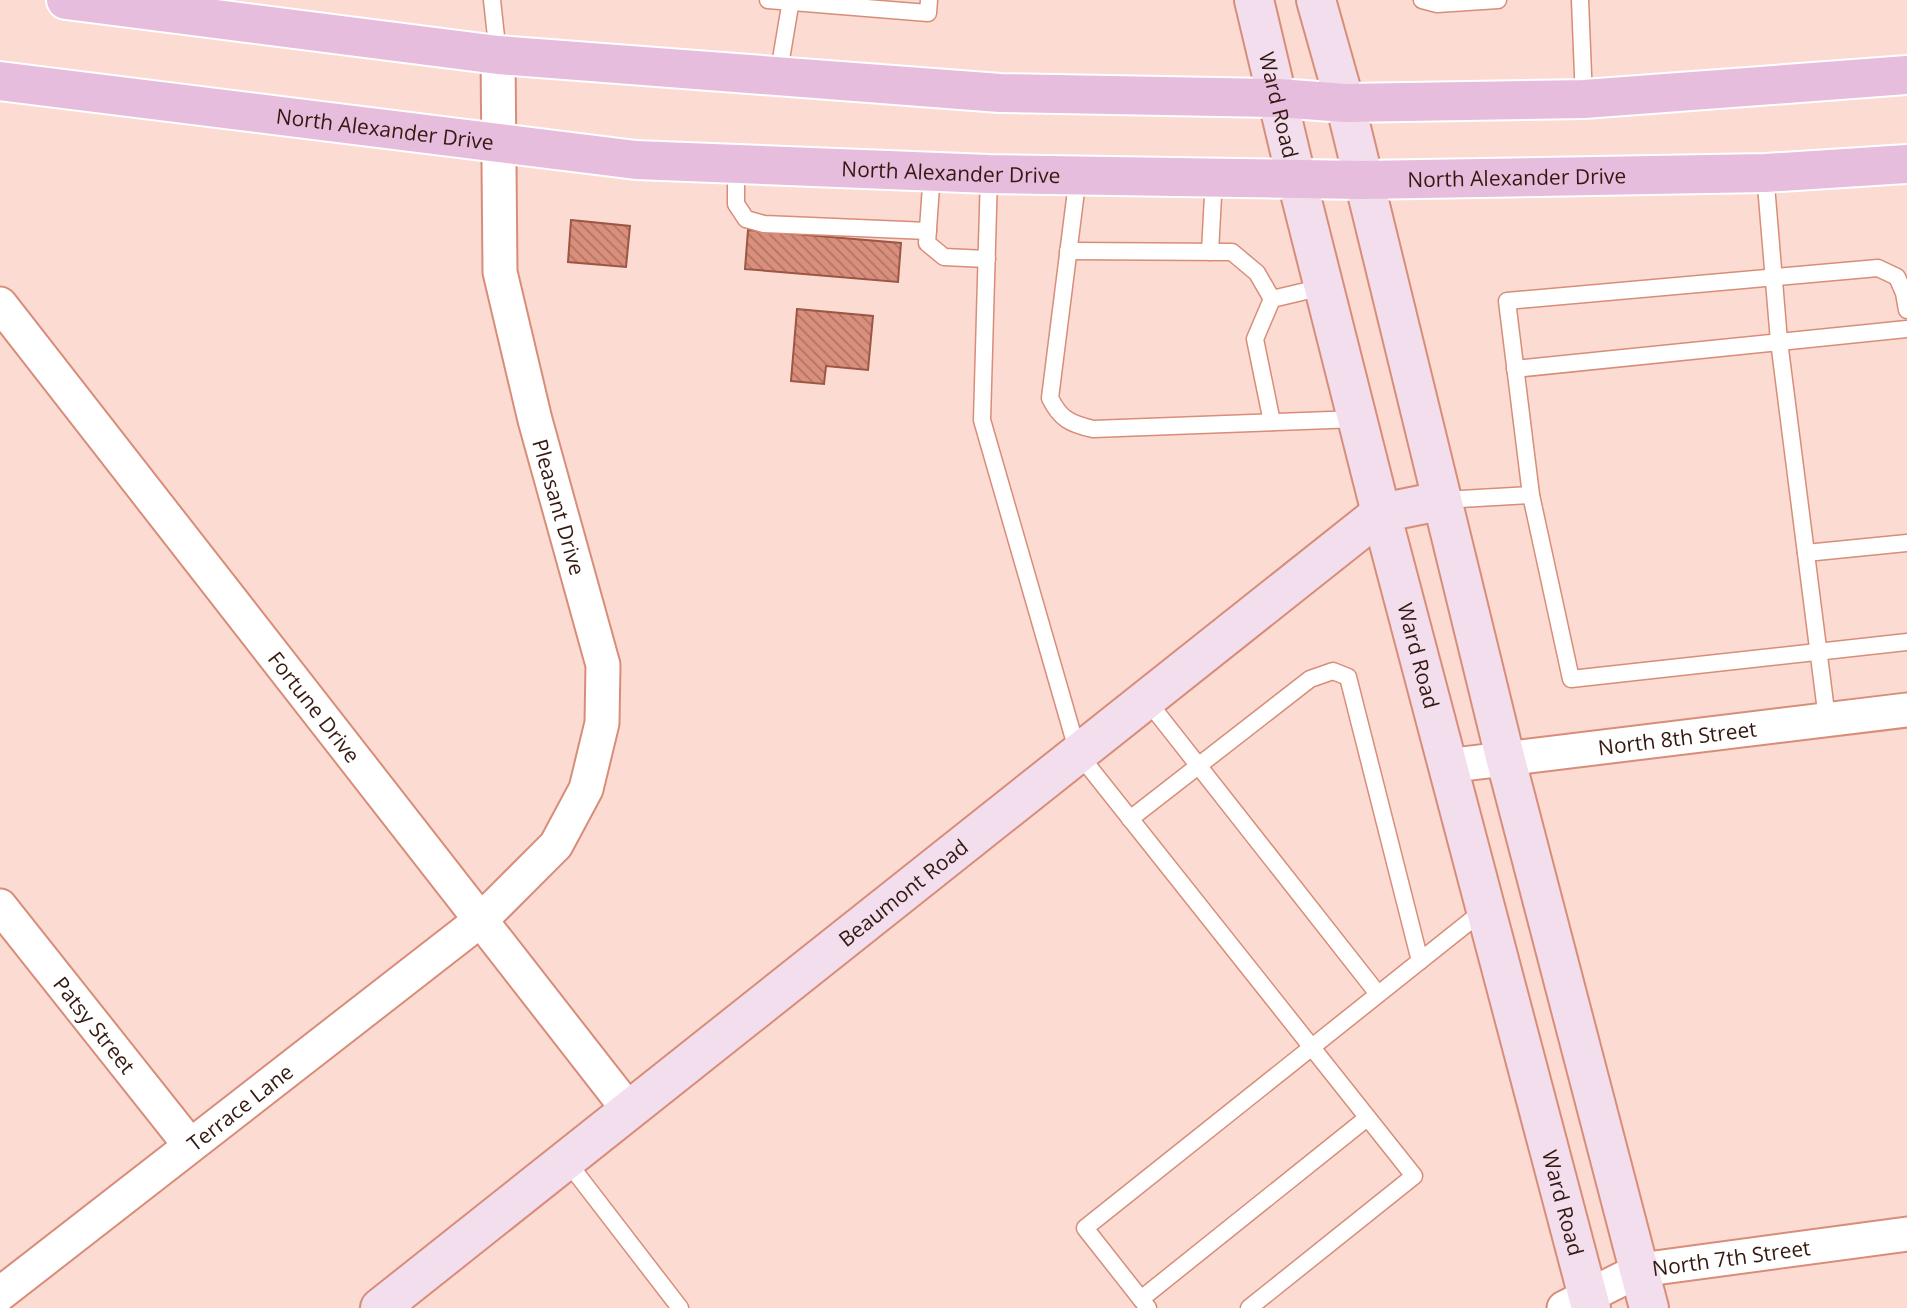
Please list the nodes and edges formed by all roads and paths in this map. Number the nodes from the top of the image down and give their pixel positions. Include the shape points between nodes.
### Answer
1 (66, 0) edge
2 (492, 0) edge
3 (768, 0) edge
4 (929, 0) edge
5 (1254, 0) edge
6 (1316, 0) edge
7 (1422, 0) edge
8 (1499, 0) edge
9 (1580, 0) edge
10 (791, 1) edge
11 (211, 9) edge
12 (498, 55) junction
13 (1907, 75) edge
14 (778, 77) junction
15 (0, 81) edge
16 (1278, 98) junction
17 (1584, 99) junction
18 (1345, 103) junction
19 (501, 145) junction
20 (736, 164) junction
21 (1907, 164) edge
22 (932, 172) junction
23 (1765, 173) junction
24 (989, 174) junction
25 (1078, 175) junction
26 (1214, 176) junction
27 (1296, 177) junction
28 (1362, 180) junction
29 (928, 231) junction
30 (1068, 251) junction
31 (1210, 252) junction
32 (987, 259) junction
33 (1774, 276) junction
34 (1324, 287) junction
35 (1272, 299) junction
36 (0, 304) edge
37 (1907, 310) edge
38 (1907, 329) edge
39 (1779, 341) junction
40 (1515, 369) junction
41 (1357, 419) junction
42 (1272, 422) junction
43 (1531, 495) junction
44 (1440, 501) junction
45 (1381, 513) junction
46 (1907, 543) edge
47 (1806, 553) junction
48 (1907, 642) edge
49 (1818, 652) junction
50 (1146, 699) junction
51 (1907, 710) edge
52 (1827, 719) junction
53 (1078, 753) junction
54 (1504, 757) junction
55 (1446, 766) junction
56 (1199, 767) junction
57 (1130, 819) junction
58 (0, 906) edge
59 (1485, 908) junction
60 (482, 919) junction
61 (1420, 961) junction
62 (1378, 995) junction
63 (1312, 1047) junction
64 (628, 1109) junction
65 (1367, 1118) junction
66 (190, 1144) junction
67 (566, 1159) junction
68 (1907, 1234) edge
69 (1640, 1270) junction
70 (0, 1294) edge
71 (1145, 1303) edge
72 (1581, 1304) edge
73 (380, 1308) edge
74 (680, 1308) edge
75 (1249, 1308) edge
76 (1649, 1308) edge

1 - 11 main road
2 - 12 lane
3 - 10 lane
4 - 10 lane via 928,13
5 - 16 street, Ward Road
6 - 18 street
7 - 8 lane via 1437,4
9 - 17 lane
10 - 14 lane
11 - 12 main road
12 - 14 main road
12 - 19 street, Pleasant Drive
13 - 17 main road
14 - 16 main road via 1000,93
15 - 19 main road, North Alexander Drive
16 - 18 main road
16 - 27 street, Ward Road
17 - 18 main road
18 - 28 street
19 - 20 main road, North Alexander Drive via 636,160
19 - 60 street, Pleasant Drive via 500,272 535,420 603,665 602,723 586,789 556,845
20 - 22 main road, North Alexander Drive
20 - 29 lane via 736,204 746,219 764,224
21 - 23 main road, North Alexander Drive
22 - 24 main road, North Alexander Drive
22 - 29 lane
23 - 28 main road, North Alexander Drive
23 - 33 lane
24 - 25 main road, North Alexander Drive
24 - 32 lane
25 - 26 main road, North Alexander Drive
25 - 30 lane
26 - 27 main road, North Alexander Drive
26 - 31 lane
27 - 28 main road, North Alexander Drive
27 - 34 street, Ward Road
28 - 44 street
29 - 32 lane via 927,243 944,257
30 - 31 lane
30 - 42 lane via 1050,398 1071,424 1093,429
31 - 35 lane via 1232,252 1258,273
32 - 53 lane via 982,421
33 - 37 lane via 1878,268 1897,277
33 - 39 lane
33 - 40 lane via 1507,301
34 - 35 lane
34 - 41 street, Ward Road
35 - 42 lane via 1255,339
36 - 60 street, Fortune Drive
38 - 39 lane
39 - 40 lane
39 - 47 lane
40 - 43 lane
41 - 42 lane
41 - 45 street, Ward Road
43 - 44 lane
43 - 49 lane via 1571,679
44 - 45 street, Beaumont Road
44 - 54 street
45 - 50 street, Beaumont Road
45 - 55 street, Ward Road
46 - 47 lane
47 - 49 lane
48 - 49 lane
49 - 52 lane
50 - 53 street, Beaumont Road
50 - 56 lane
51 - 52 street, North 8th Street
52 - 54 street, North 8th Street
53 - 57 lane
53 - 64 street, Beaumont Road
54 - 55 street, North 8th Street
54 - 69 street
55 - 59 street, Ward Road
56 - 57 lane
56 - 61 lane via 1310,679 1333,671 1348,677
56 - 62 lane
57 - 63 lane
58 - 66 street, Patsy Street
59 - 61 lane
59 - 72 street, Ward Road
60 - 64 street, Fortune Drive
60 - 66 street, Terrace Lane
61 - 62 lane
62 - 63 lane
63 - 65 lane
63 - 71 lane via 1085,1228
64 - 67 street, Beaumont Road
65 - 71 lane
65 - 75 lane via 1414,1176
66 - 70 street, Terrace Lane
67 - 73 street, Beaumont Road
67 - 74 lane
68 - 69 street, North 7th Street
69 - 72 street, North 7th Street
69 - 76 street

